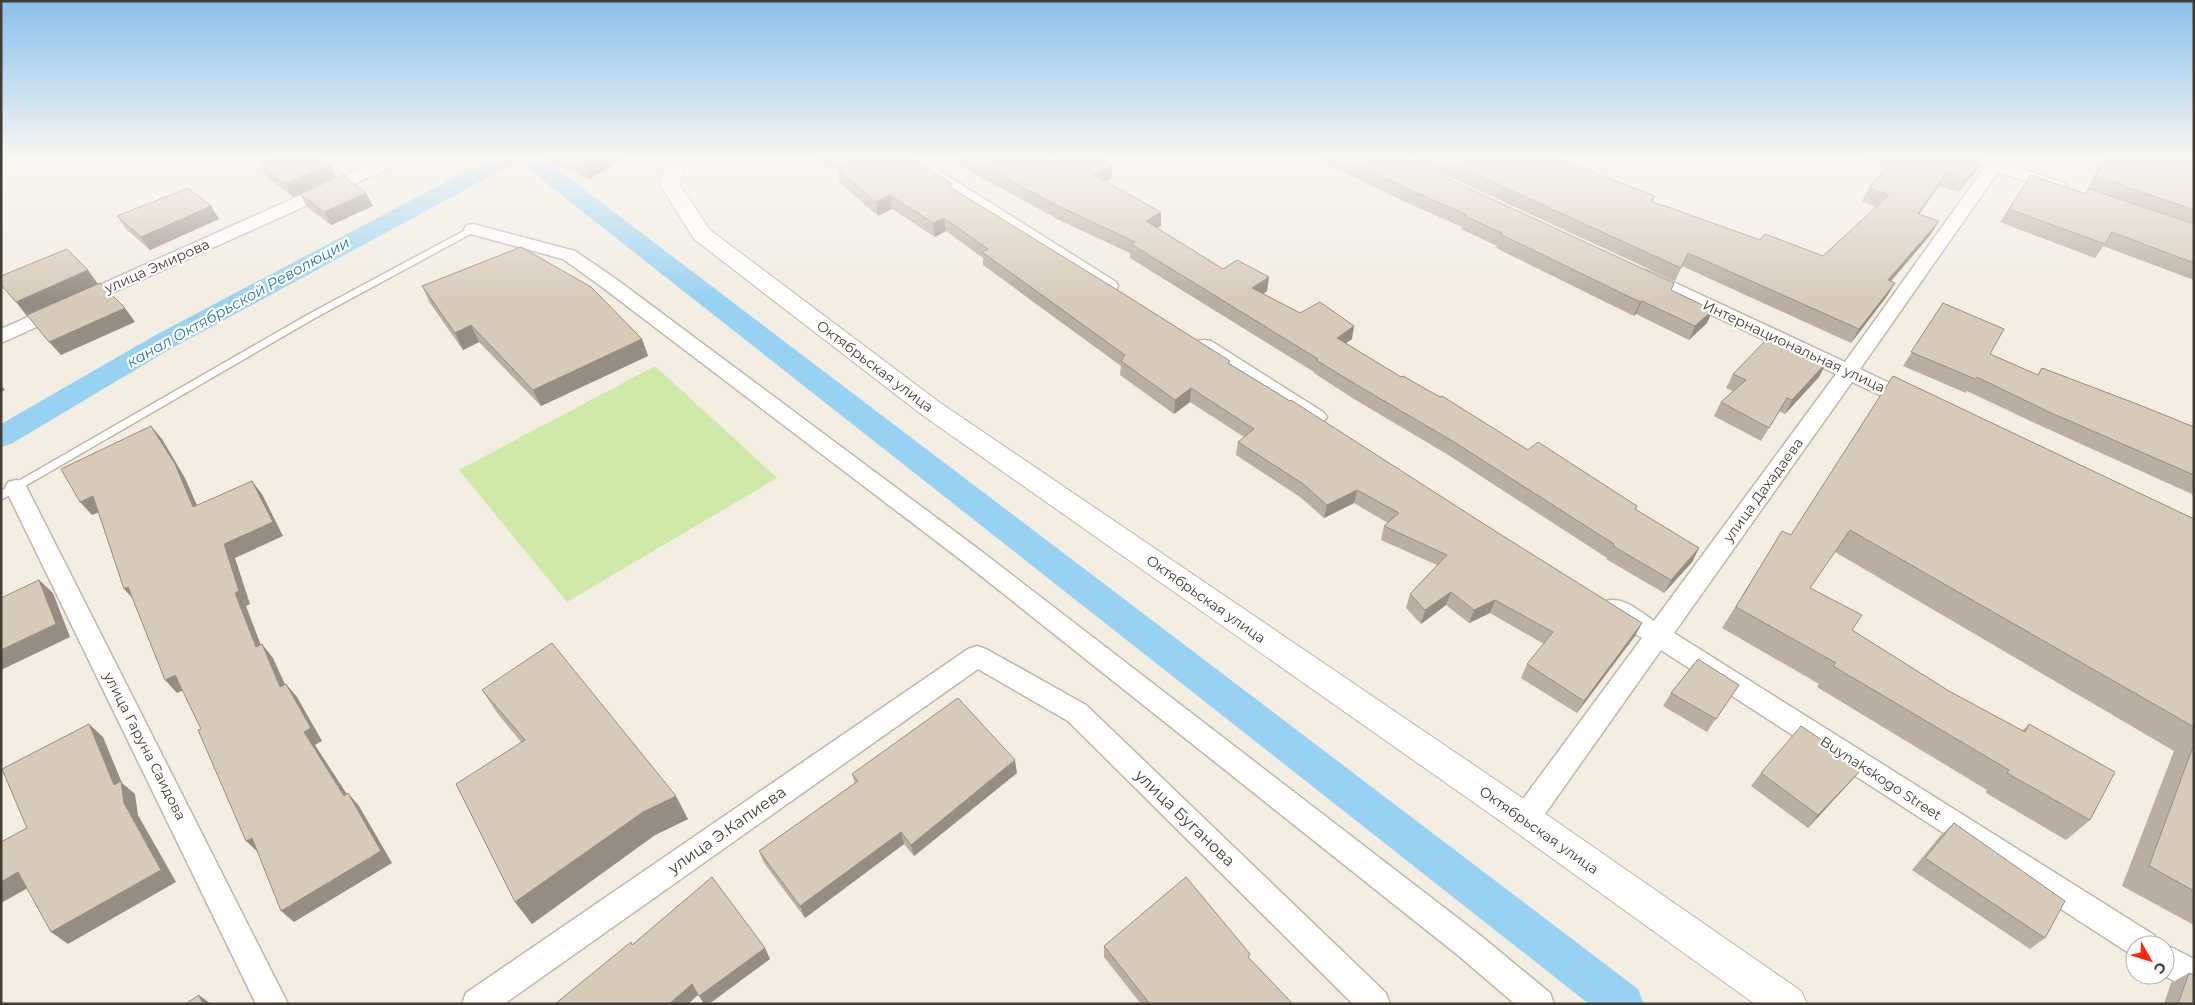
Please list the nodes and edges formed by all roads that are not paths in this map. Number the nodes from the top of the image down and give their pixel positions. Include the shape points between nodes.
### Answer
1 (290, 206) edge
2 (684, 206) edge
3 (984, 206) edge
4 (1960, 206) edge
5 (473, 229) joint
6 (1626, 268) edge
7 (1128, 298) edge
8 (1187, 335) edge
9 (1, 336) edge
10 (1848, 372) junction
11 (1928, 409) edge
12 (1330, 426) edge
13 (8, 492) edge
14 (1598, 597) edge
15 (1657, 635) junction
16 (977, 656) joint
17 (1525, 819) junction
18 (2127, 935) edge
19 (2175, 965) edge
20 (2194, 977) edge
21 (274, 1004) edge
22 (477, 1004) edge
23 (1376, 1004) edge
24 (1539, 1004) edge
25 (1788, 1004) edge

1 - 9 street, улица Эмирова
2 - 17 street, Октябрьская улица via 702,234 930,408
3 - 7 street
4 - 10 street, улица Дахадаева
5 - 13 lane via 312,316
5 - 24 street via 569,255 609,282 968,554 1470,946
6 - 10 street, Интернациональная улица
8 - 12 street
10 - 11 street, Интернациональная улица
10 - 15 street, улица Дахадаева
13 - 21 street, улица Гаруна Саидова
14 - 15 street, Buynakskogo Street
15 - 17 street, улица Дахадаева
15 - 18 street, Buynakskogo Street
16 - 22 street, улица Э.Капиева
16 - 23 street, улица Буганова via 1077,713
17 - 25 street, Октябрьская улица
19 - 20 street

